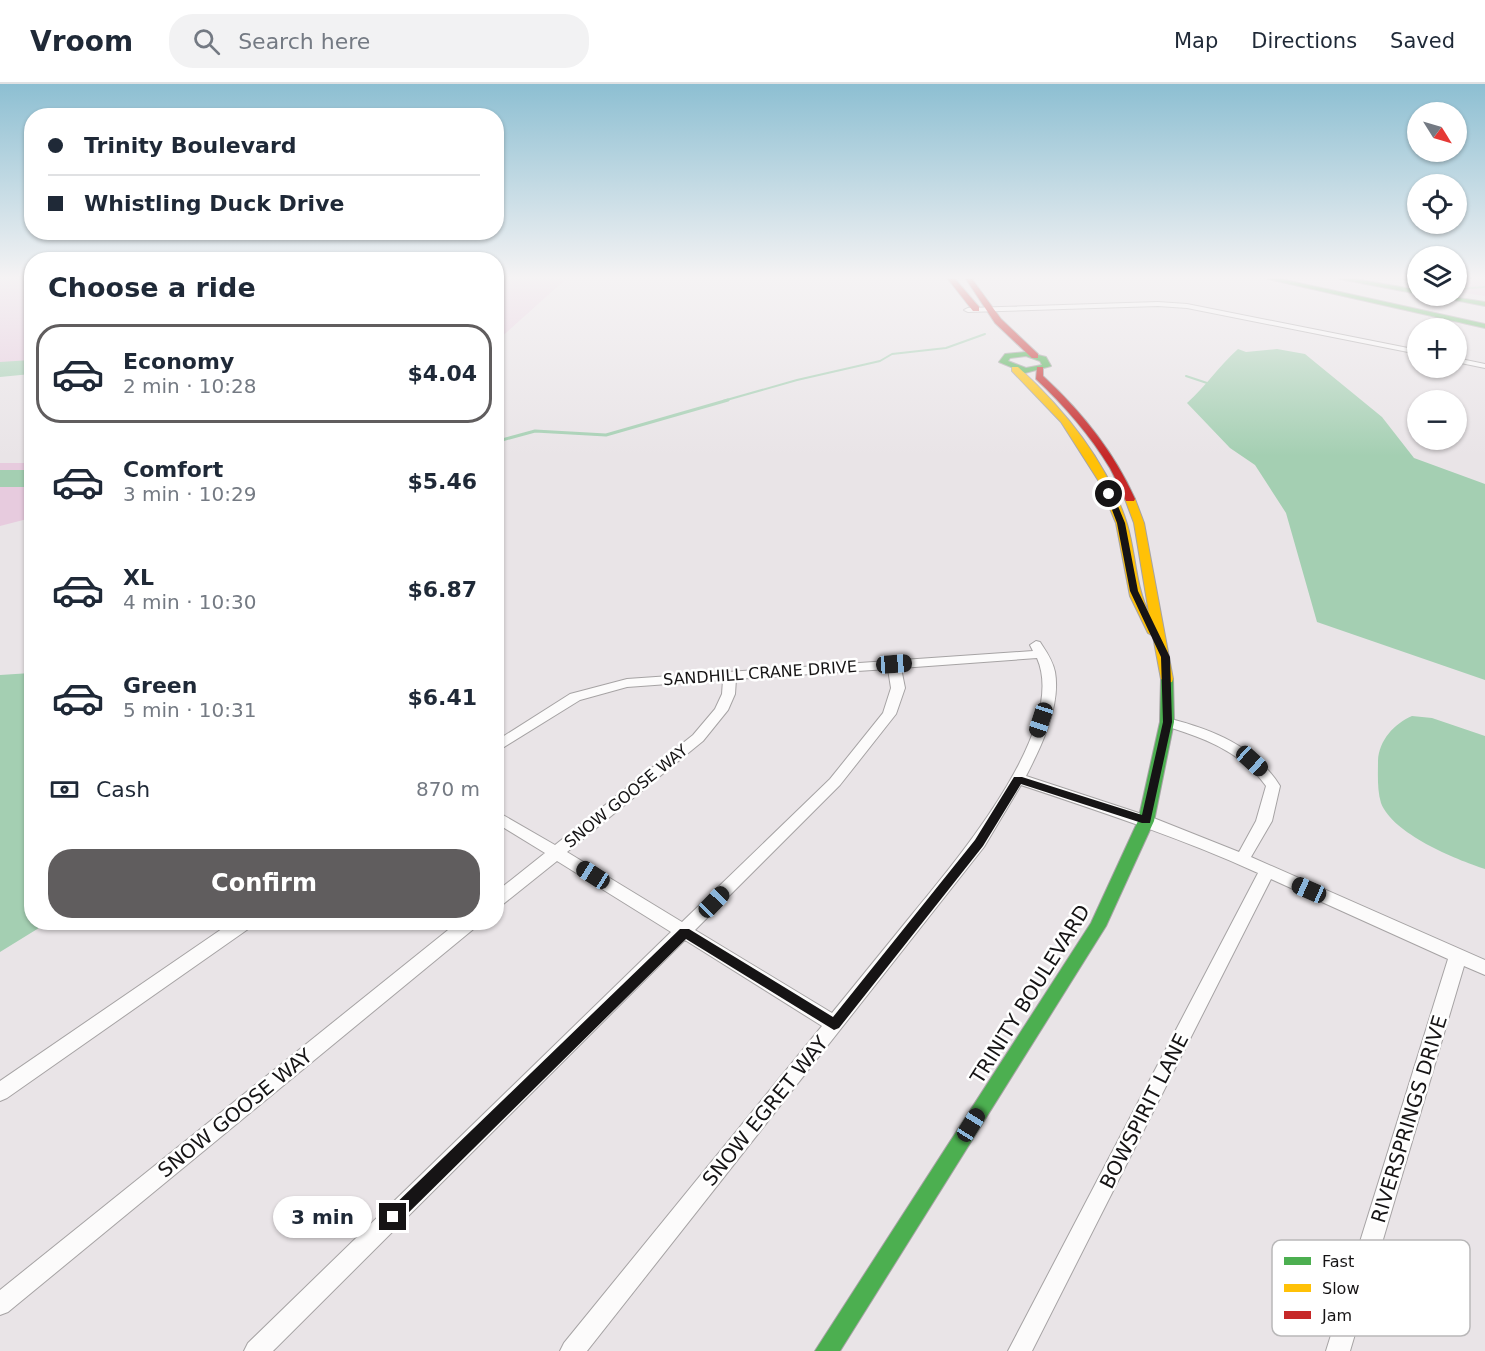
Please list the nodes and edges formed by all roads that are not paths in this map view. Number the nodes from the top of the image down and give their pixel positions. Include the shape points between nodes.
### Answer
1 (1002, 338) edge
2 (1012, 338) edge
3 (1346, 338) edge
4 (1407, 350) edge
5 (1011, 362) junction
6 (1467, 362) edge
7 (1038, 363) junction
8 (1485, 366) edge
9 (1039, 650) joint
10 (1165, 657) junction
11 (894, 664) junction
12 (730, 675) junction
13 (1167, 722) junction
14 (504, 743) edge
15 (1018, 779) junction
16 (1146, 820) junction
17 (504, 821) edge
18 (557, 852) junction
19 (1242, 860) junction
20 (1267, 872) junction
21 (504, 895) edge
22 (233, 930) edge
23 (460, 930) edge
24 (685, 933) junction
25 (1458, 956) junction
26 (1485, 968) edge
27 (834, 1024) junction
28 (0, 1092) edge
29 (1372, 1240) edge
30 (0, 1304) edge
31 (1343, 1336) edge
32 (578, 1349) edge
33 (256, 1351) edge
34 (827, 1351) edge
35 (1020, 1351) edge
36 (1338, 1351) edge

1 - 5 main road, TRINITY BOULEVARD via 1011,349
2 - 7 main road, TRINITY BOULEVARD
3 - 4 street
5 - 7 main road
5 - 10 main road, TRINITY BOULEVARD via 1079,442 1109,494 1121,523 1134,591
6 - 8 street
7 - 10 main road, TRINITY BOULEVARD via 1039,377 1059,394 1096,441 1128,494 1146,552
9 - 11 street, SANDHILL CRANE DRIVE
9 - 15 street, SNOW EGRET WAY via 1049,679 1046,700
10 - 13 main road, TRINITY BOULEVARD
11 - 12 street, SANDHILL CRANE DRIVE
11 - 24 street via 898,688 889,714 866,747
12 - 14 street, SANDHILL CRANE DRIVE via 627,682 590,691
12 - 18 street, SNOW GOOSE WAY via 723,710 698,738
13 - 16 main road, TRINITY BOULEVARD
13 - 19 street via 1240,750 1264,771 1272,786 1264,821
15 - 16 street
15 - 27 street, SNOW EGRET WAY via 979,843
16 - 19 street
16 - 34 main road, TRINITY BOULEVARD via 1098,926
17 - 18 street
18 - 21 street, SNOW GOOSE WAY
18 - 24 street
19 - 20 street
20 - 25 street
20 - 35 street, BOWSPIRIT LANE
22 - 28 street
23 - 30 street, SNOW GOOSE WAY
24 - 27 street
24 - 33 street
25 - 26 street
25 - 29 street, RIVERSPRINGS DRIVE
27 - 32 street, SNOW EGRET WAY
31 - 36 street, RIVERSPRINGS DRIVE

